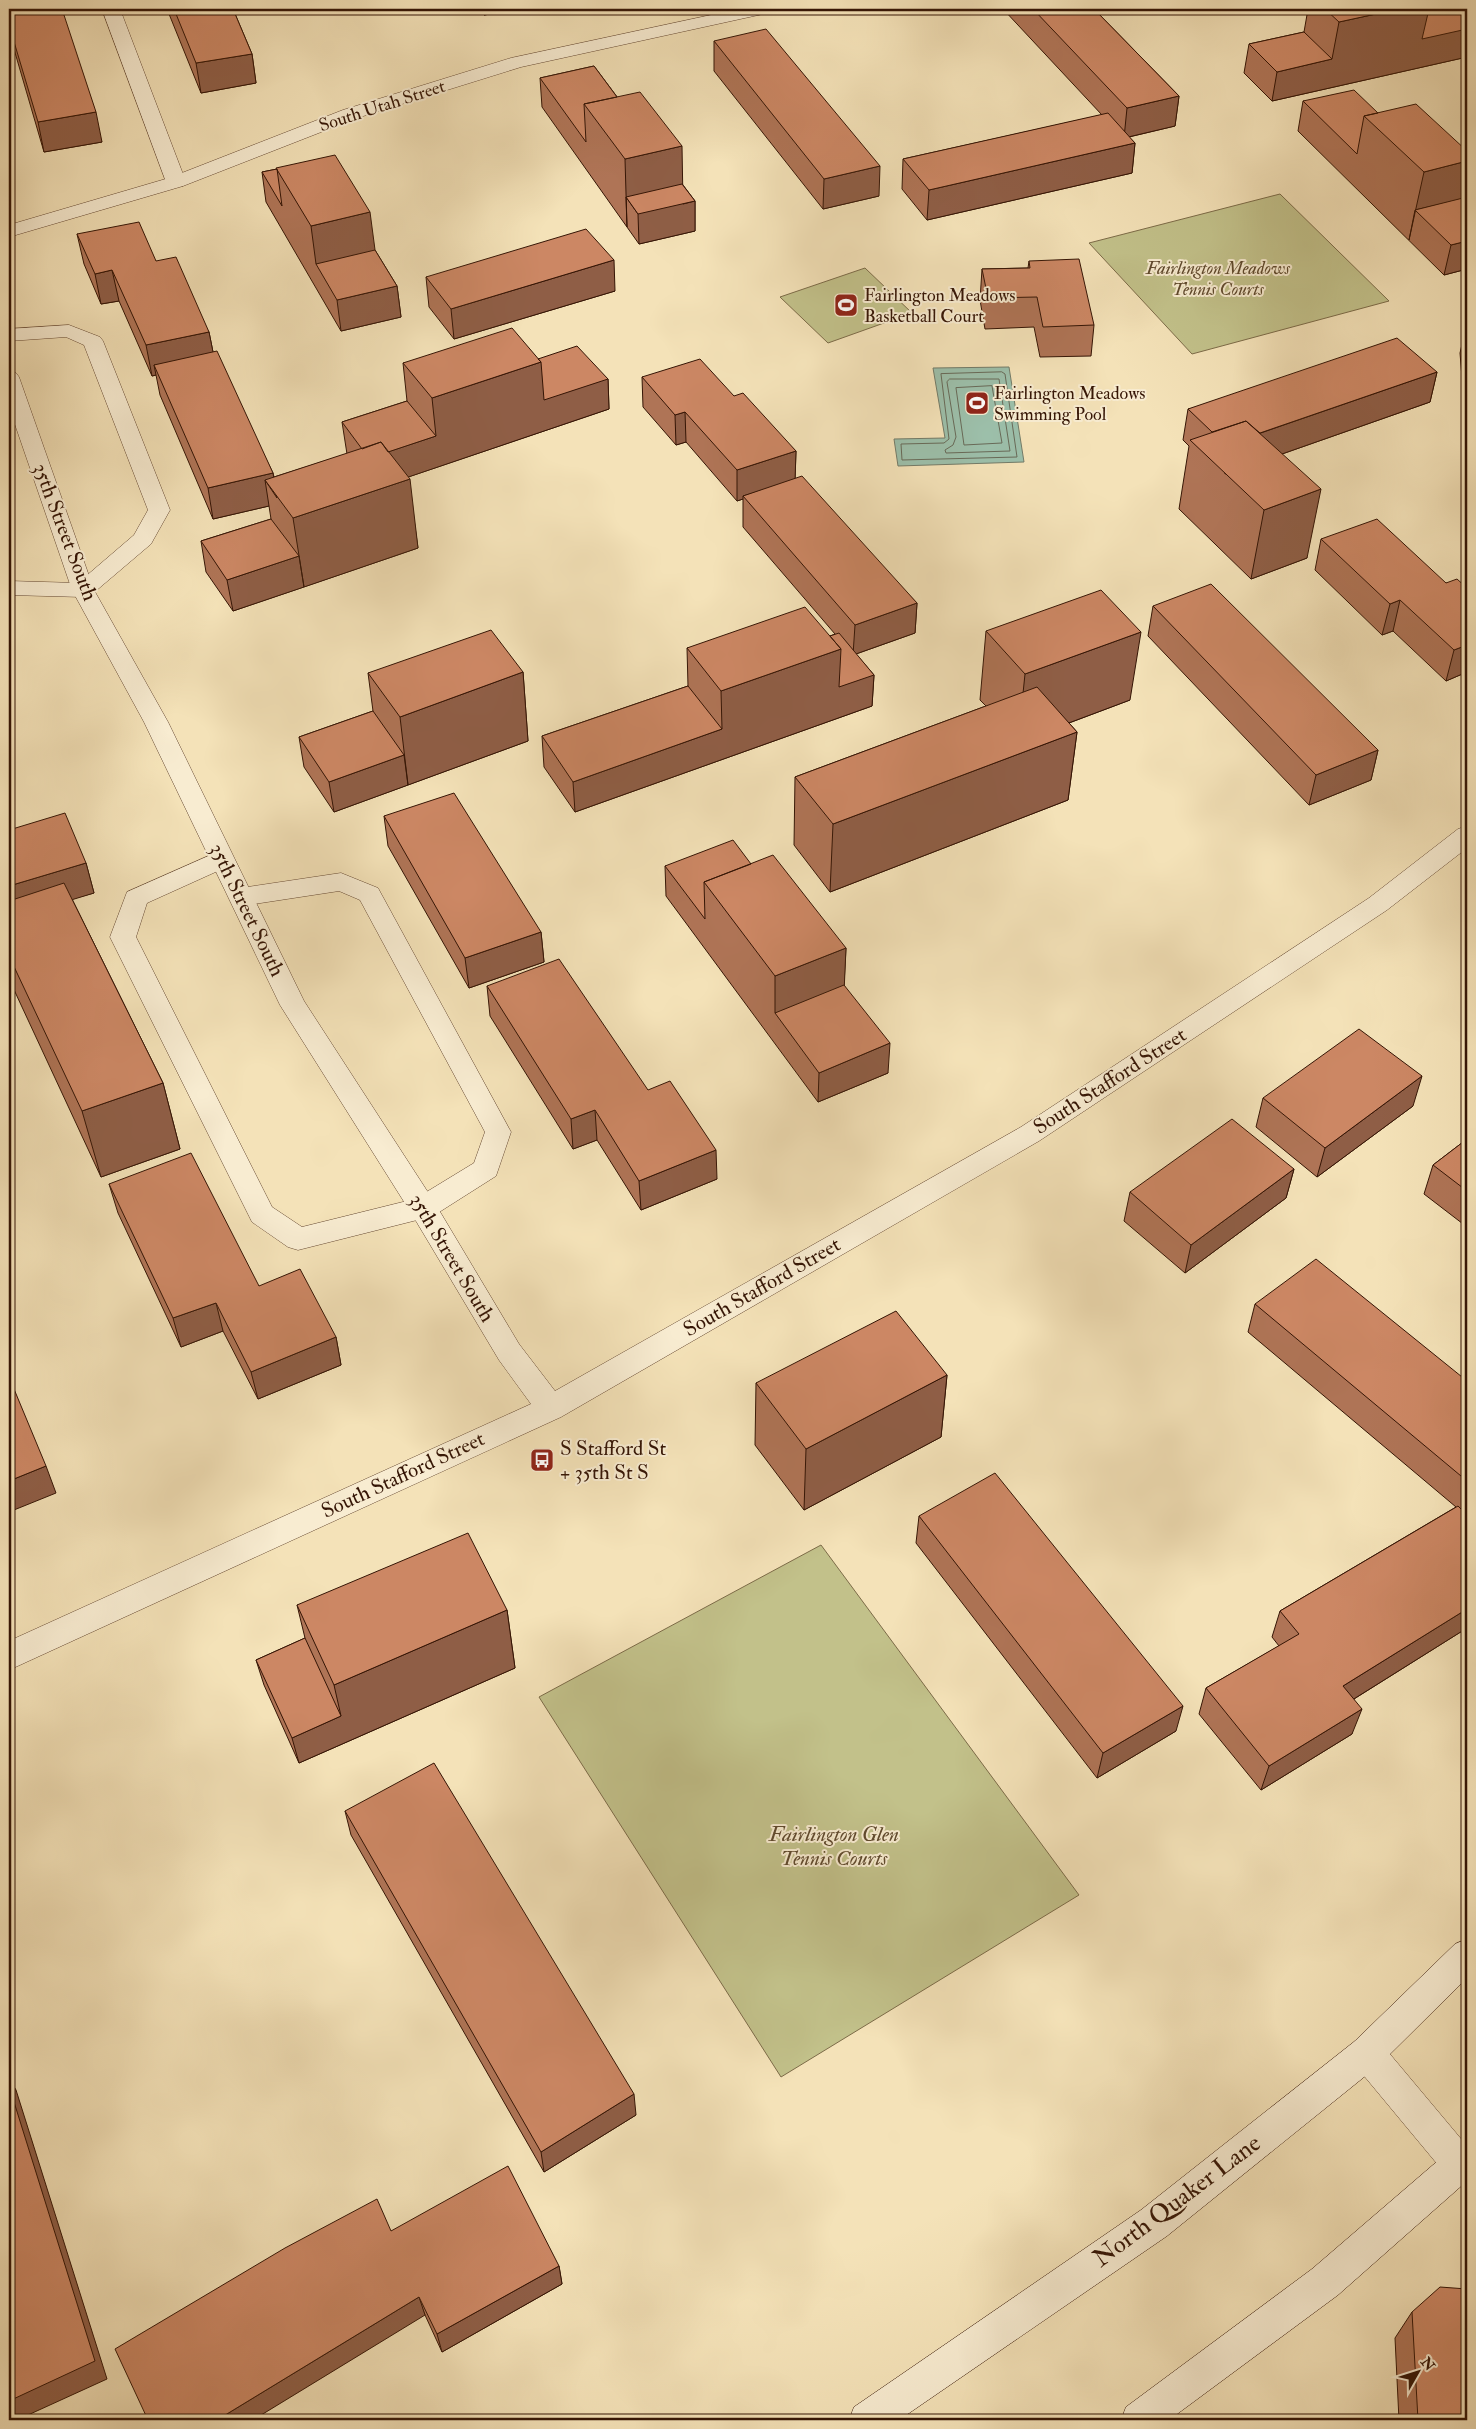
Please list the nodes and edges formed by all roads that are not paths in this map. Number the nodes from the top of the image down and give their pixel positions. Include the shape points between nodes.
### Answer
1 (111, 9) edge
2 (763, 9) edge
3 (176, 182) junction
4 (9, 231) edge
5 (9, 335) edge
6 (9, 377) edge
7 (9, 588) edge
8 (84, 590) junction
9 (1467, 835) edge
10 (222, 859) junction
11 (241, 897) junction
12 (423, 1208) junction
13 (551, 1408) junction
14 (9, 1656) edge
15 (1467, 1955) edge
16 (1366, 2053) junction
17 (1464, 2162) edge
18 (867, 2420) edge
19 (1139, 2420) edge

1 - 3 street
2 - 3 street, South Utah Street via 517,62 350,114
3 - 4 street, South Utah Street
5 - 8 street via 69,331 93,341 159,510 143,539
6 - 8 street, 35th Street South
7 - 8 street
8 - 10 street, 35th Street South via 156,722
9 - 13 street, South Stafford Street via 1378,904 1030,1134
10 - 11 street, 35th Street South
10 - 12 street via 136,898 122,937 262,1214 298,1239
11 - 12 street, 35th Street South via 293,1005
11 - 12 street via 341,882 369,894 498,1132 486,1169
12 - 13 street, 35th Street South via 509,1352
13 - 14 street, South Stafford Street
15 - 16 street, North Quaker Lane
16 - 17 street
16 - 18 street, North Quaker Lane via 1154,2223
17 - 19 street via 1325,2282

